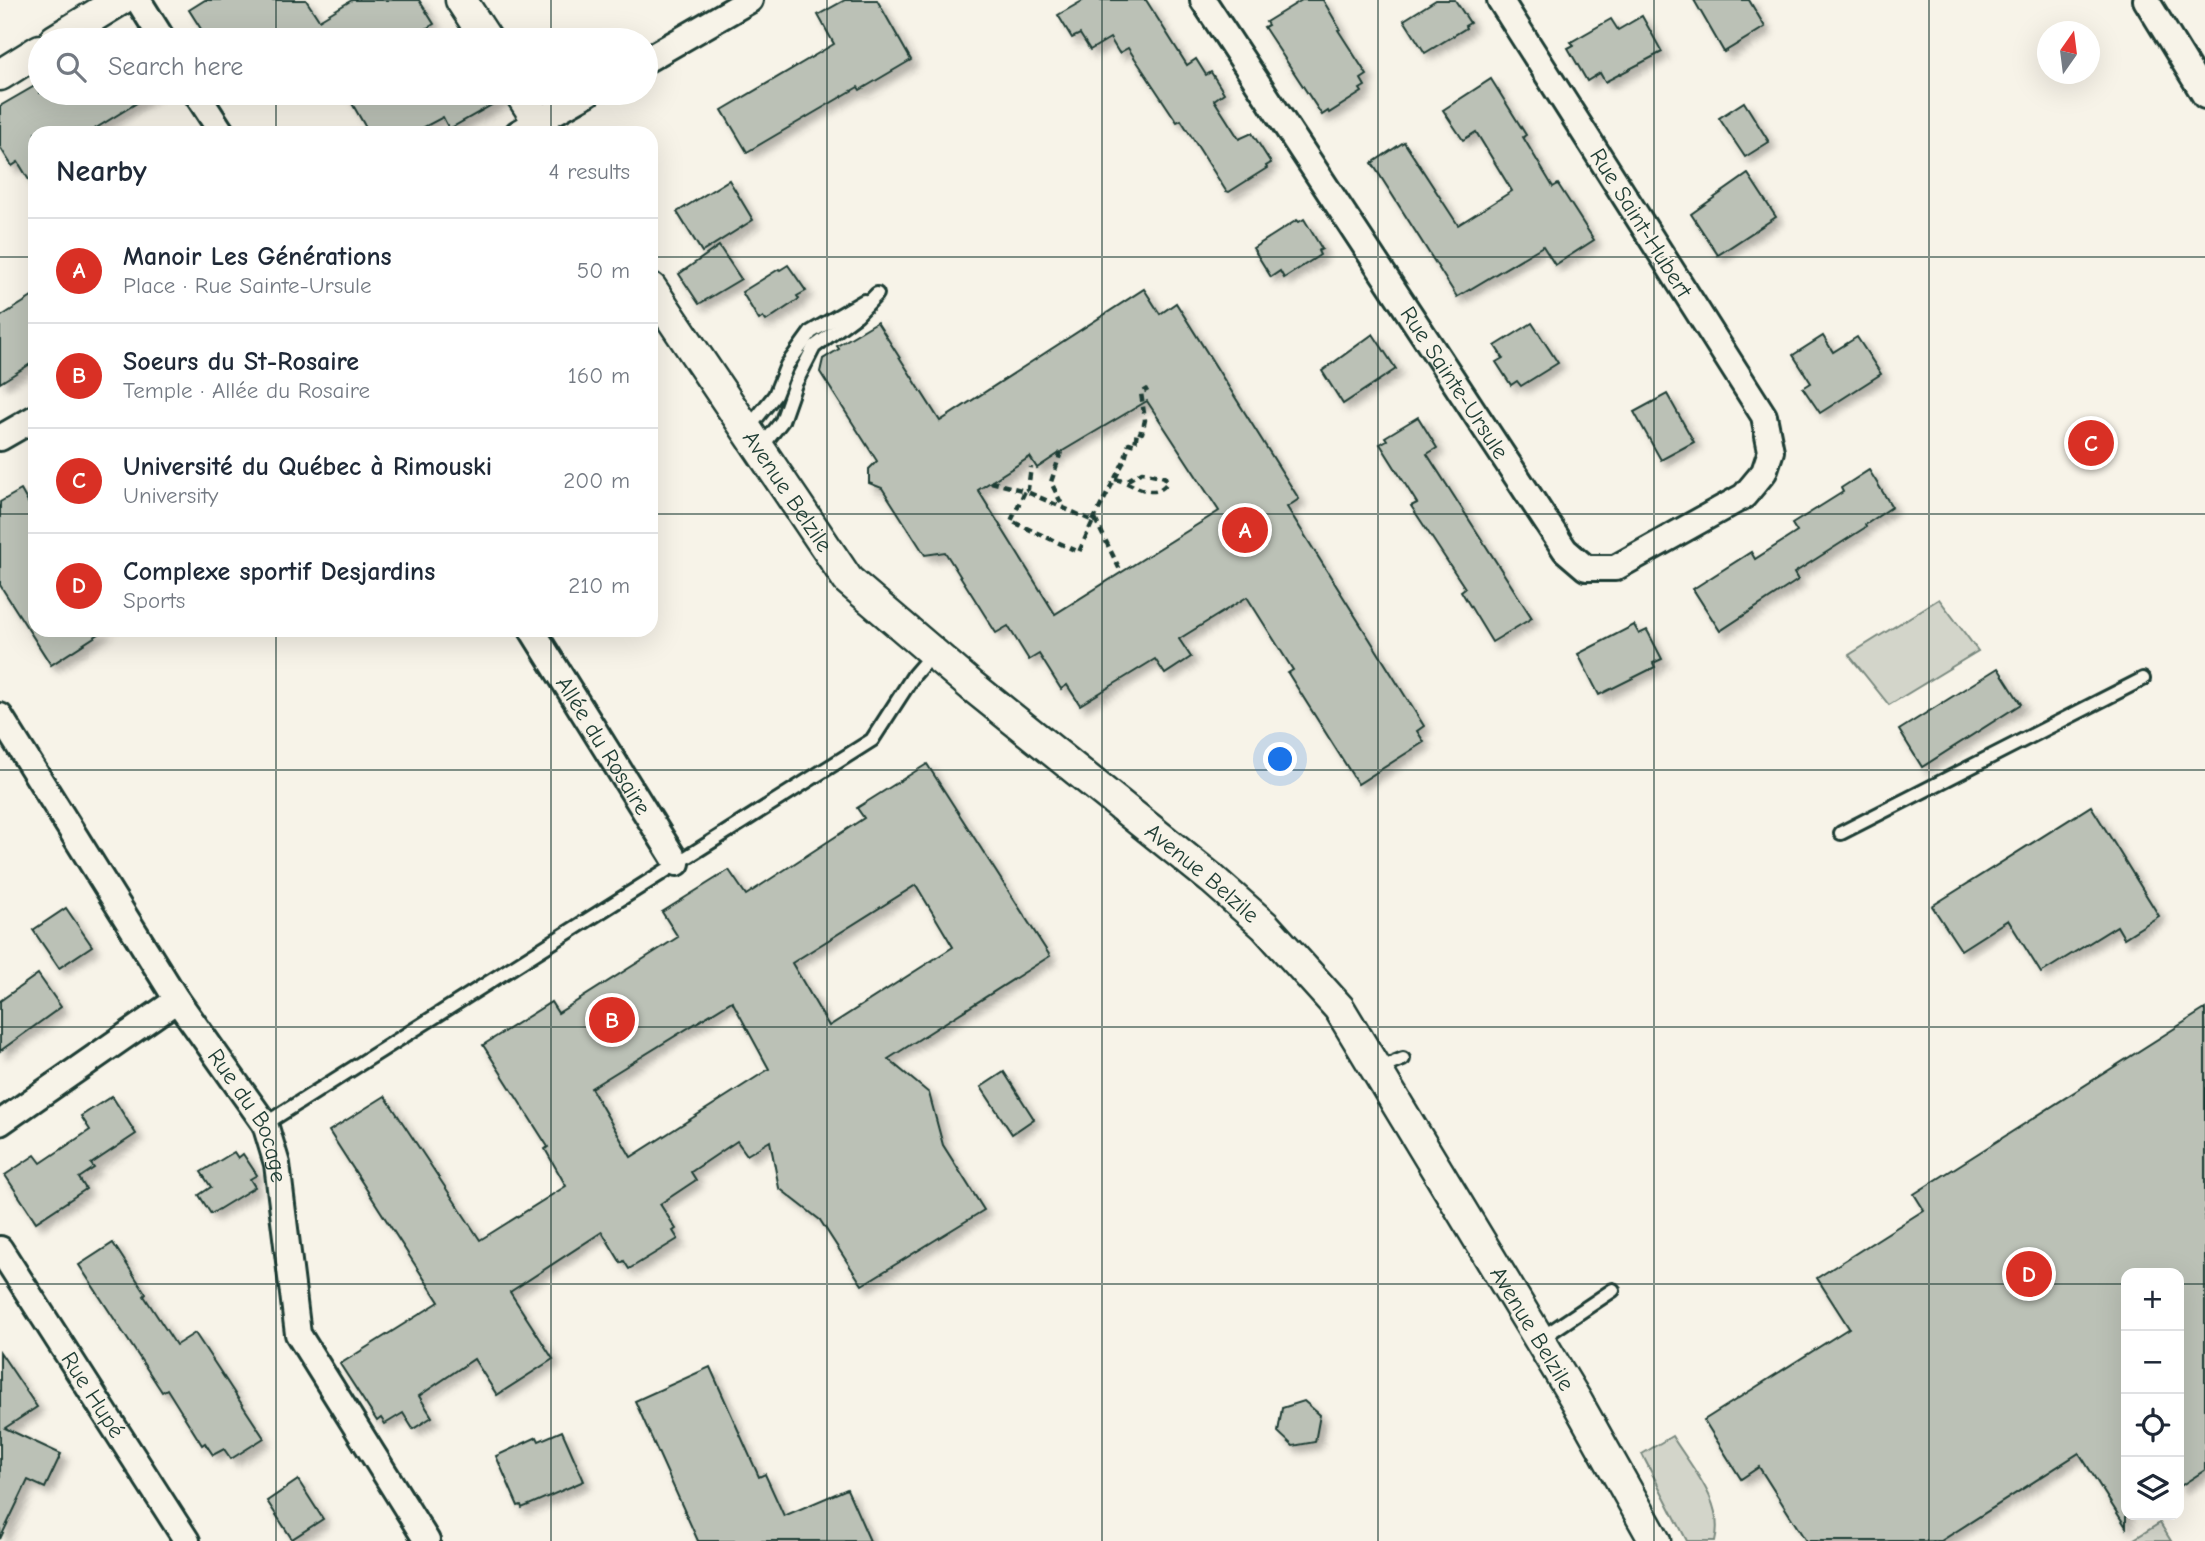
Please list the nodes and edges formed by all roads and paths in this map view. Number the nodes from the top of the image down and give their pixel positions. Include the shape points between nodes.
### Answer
1 (120, 0) edge
2 (138, 0) edge
3 (461, 0) edge
4 (750, 0) edge
5 (1203, 0) edge
6 (1500, 0) edge
7 (2146, 0) edge
8 (74, 28) edge
9 (156, 28) edge
10 (479, 28) edge
11 (658, 53) edge
12 (28, 58) edge
13 (0, 75) edge
14 (2205, 96) edge
15 (204, 105) edge
16 (525, 105) edge
17 (570, 105) edge
18 (217, 126) edge
19 (533, 126) edge
20 (538, 126) edge
21 (658, 298) edge
22 (1148, 389) dead end
23 (28, 422) edge
24 (0, 438) edge
25 (754, 440) junction
26 (1771, 451) joint
27 (1061, 452) dead end
28 (1031, 467) dead end
29 (1115, 479) junction
30 (1126, 481) junction
31 (991, 482) dead end
32 (1025, 491) junction
33 (1063, 508) junction
34 (1094, 519) junction
35 (1121, 572) dead end
36 (537, 637) edge
37 (933, 653) junction
38 (2143, 679) dead end
39 (2, 724) edge
40 (1841, 833) dead end
41 (677, 863) junction
42 (177, 1000) junction
43 (1403, 1059) dead end
44 (1375, 1070) junction
45 (0, 1123) edge
46 (265, 1124) junction
47 (0, 1249) edge
48 (1613, 1290) dead end
49 (1539, 1339) junction
50 (187, 1541) edge
51 (427, 1541) edge
52 (1655, 1541) edge

1 - 8 street
2 - 9 street
3 - 10 street
4 - 11 street
5 - 26 street, Rue Sainte-Ursule via 1565,550 1586,568 1615,568 1744,496 1764,472
6 - 26 street, Rue Saint-Hubert via 1764,416
7 - 14 street
12 - 13 street
15 - 18 street
16 - 19 street
17 - 20 street
21 - 25 street, Avenue Belzile
22 - 29 path via 1141,393 1142,433 1137,431 1135,444 1129,443
23 - 24 street
25 - 25 lane via 782,421 814,347 877,294 811,332 787,365
25 - 37 street, Avenue Belzile via 848,580
27 - 33 path via 1051,482
28 - 32 path
29 - 30 path
29 - 34 path
30 - 30 path via 1153,491 1167,483 1165,477 1142,472
31 - 32 path
32 - 33 path
32 - 34 path via 1012,521 1079,552
33 - 34 path
34 - 35 path
36 - 41 street, Allée du Rosaire
37 - 41 lane via 872,740
37 - 44 street, Avenue Belzile via 1265,926 1339,1008
38 - 40 lane
39 - 42 street, Rue du Bocage
41 - 46 lane
42 - 45 street
42 - 46 street, Rue du Bocage
43 - 44 lane
44 - 49 street, Avenue Belzile
46 - 51 street, Rue du Bocage via 277,1164 298,1334
47 - 50 street, Rue Hupé
48 - 49 lane
49 - 52 street, Avenue Belzile

